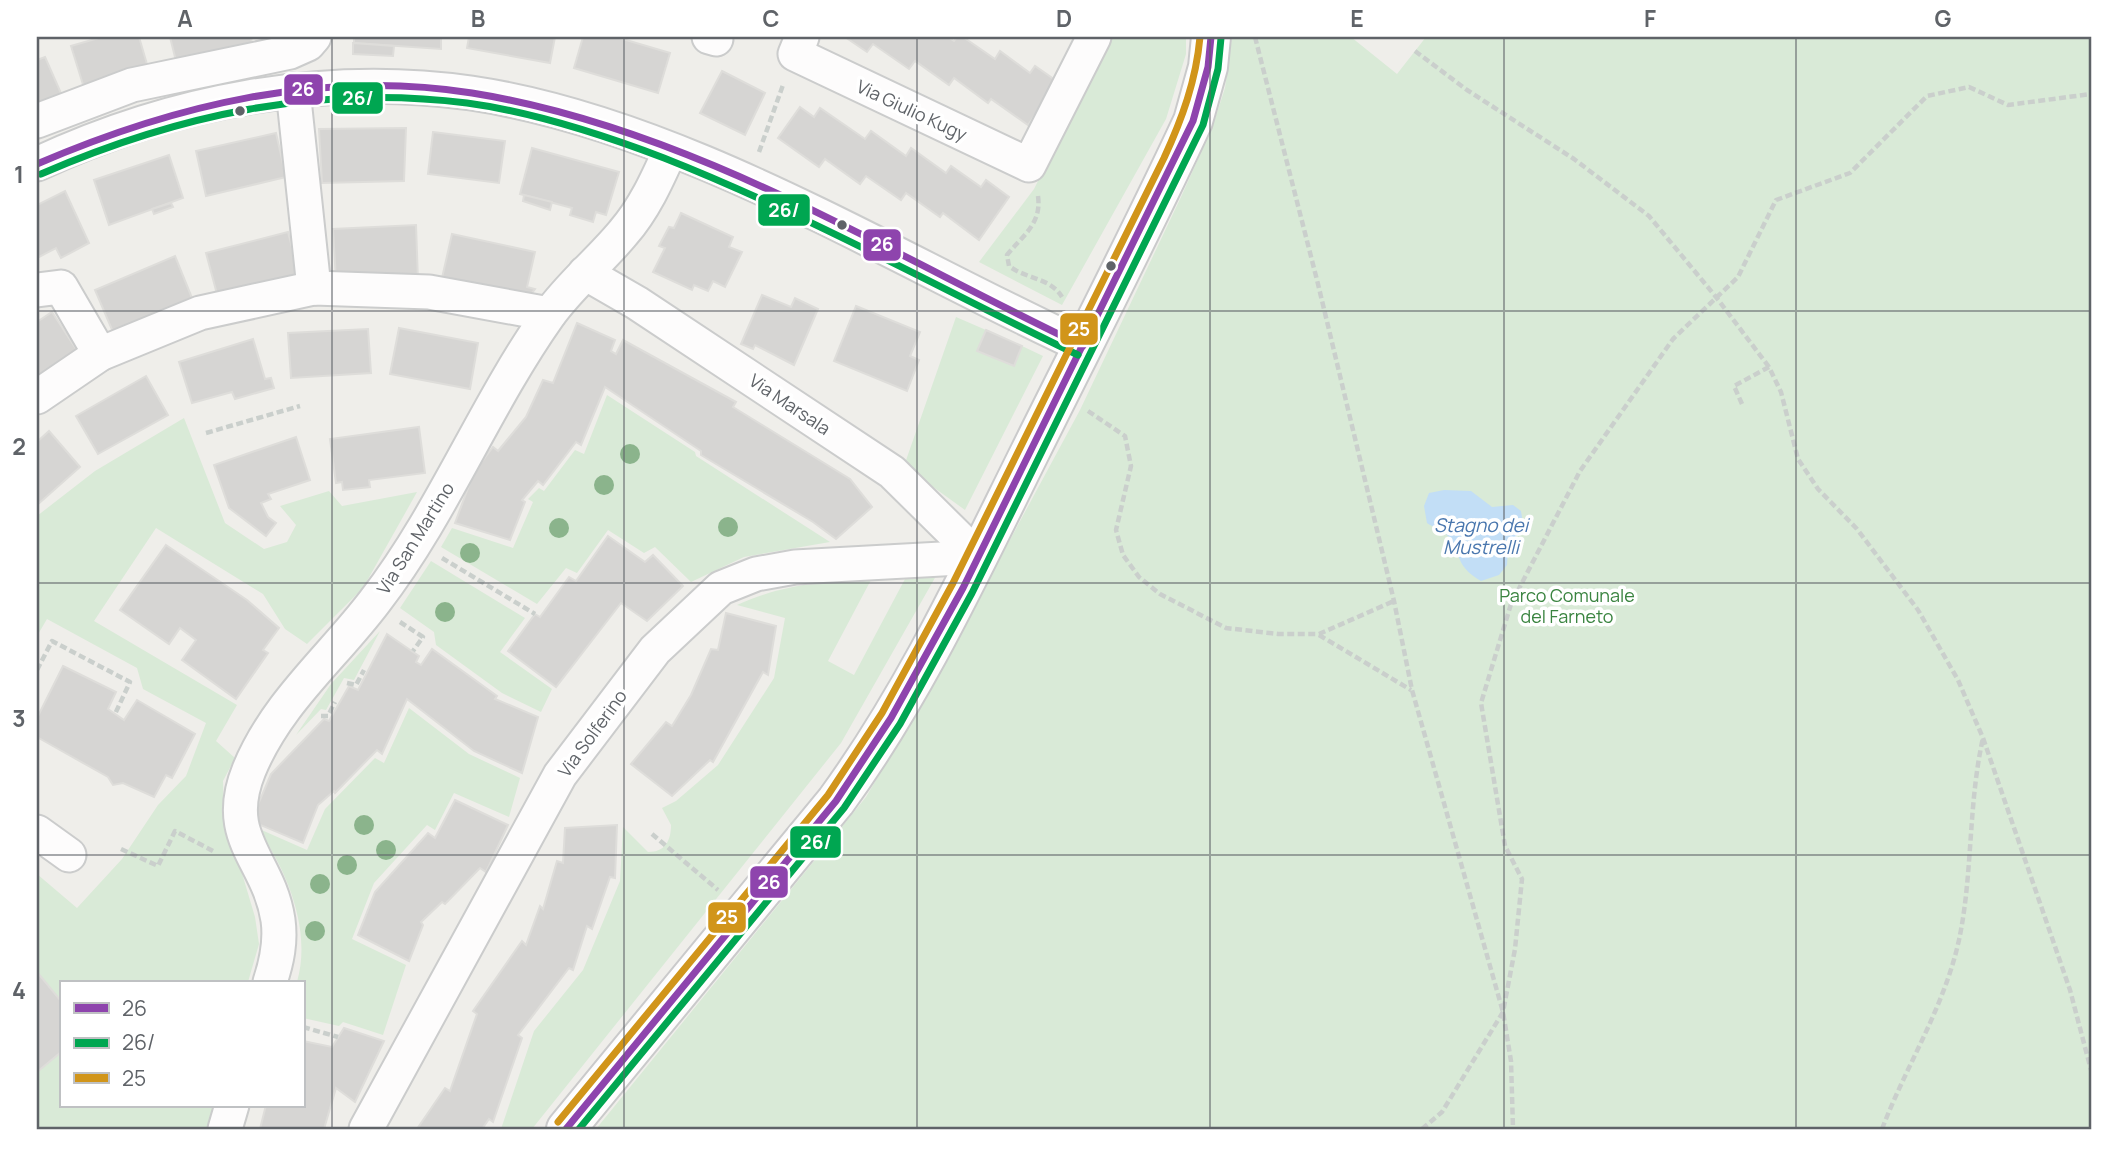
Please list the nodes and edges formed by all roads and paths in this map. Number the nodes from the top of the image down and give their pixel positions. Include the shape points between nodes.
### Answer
1 (314, 37) edge
2 (1210, 37) edge
3 (1255, 37) edge
4 (1081, 40) edge
5 (798, 46) edge
6 (1415, 51) dead end
7 (293, 90) junction
8 (2091, 93) edge
9 (774, 109) dead end
10 (37, 121) edge
11 (670, 151) junction
12 (756, 161) dead end
13 (37, 164) edge
14 (1029, 165) junction
15 (585, 272) junction
16 (314, 288) junction
17 (37, 290) edge
18 (1716, 297) junction
19 (1068, 306) dead end
20 (549, 314) junction
21 (1083, 346) junction
22 (100, 354) junction
23 (1769, 367) junction
24 (37, 397) edge
25 (1742, 404) dead end
26 (1078, 405) dead end
27 (300, 406) dead end
28 (206, 433) dead end
29 (429, 551) dead end
30 (978, 557) junction
31 (1394, 601) junction
32 (389, 614) dead end
33 (535, 614) dead end
34 (1319, 634) junction
35 (413, 652) dead end
36 (37, 670) edge
37 (1412, 690) junction
38 (115, 714) dead end
39 (1983, 738) junction
40 (37, 832) edge
41 (652, 834) dead end
42 (121, 849) dead end
43 (69, 855) dead end
44 (221, 855) dead end
45 (743, 911) junction
46 (270, 981) edge
47 (1503, 1012) junction
48 (304, 1027) edge
49 (338, 1037) dead end
50 (2091, 1070) edge
51 (232, 1106) edge
52 (225, 1129) edge
53 (366, 1129) edge
54 (566, 1129) edge
55 (1422, 1129) edge
56 (1513, 1129) edge
57 (1882, 1129) edge

1 - 10 street via 290,52 132,85
2 - 21 main road via 1208,67 1193,121
3 - 31 path
4 - 14 street
5 - 14 street, Via Giulio Kugy
6 - 18 path via 1649,216
7 - 11 street via 407,86 473,94 595,123
7 - 13 street via 213,102 156,118 83,142
7 - 16 street
8 - 18 path via 2008,105 1969,87 1927,96 1850,173 1776,200 1738,277
9 - 12 path
11 - 15 street, Via San Martino via 643,206 624,233
11 - 21 street via 835,225
14 - 19 path via 1039,206 1031,229 1007,255 1009,266 1020,275 1048,283
15 - 20 street, Via San Martino
15 - 30 street, Via Marsala via 892,472
16 - 20 street via 429,292
16 - 22 street via 200,313
17 - 22 street via 61,287
18 - 23 path
18 - 47 path via 1672,339 1580,471 1511,604 1481,703 1505,846 1522,878
20 - 46 street, Via San Martino via 487,413 404,562 286,704 248,771 239,799 240,821 278,919 279,954
21 - 30 main road
22 - 24 street
23 - 25 path via 1734,386
23 - 39 path via 1781,392 1798,459 1918,610 1958,680
26 - 34 path via 1125,436 1131,466 1116,530 1123,555 1139,577 1160,594 1226,628
27 - 28 path
29 - 33 path
30 - 45 main road via 909,689 865,761
30 - 53 street, Via Solferino via 796,567 756,574 721,588 655,650 560,775
31 - 34 path
31 - 37 path
32 - 35 path via 423,637
34 - 37 path
36 - 38 path via 52,641 131,682
37 - 47 path
39 - 50 path via 2070,990
39 - 57 path via 1976,766 1969,870 1958,942 1934,1016
40 - 43 street
41 - 45 path
42 - 44 path via 158,866 175,831
45 - 54 main road
47 - 55 path via 1442,1112
47 - 56 path via 1511,1061
48 - 49 path
51 - 52 street

